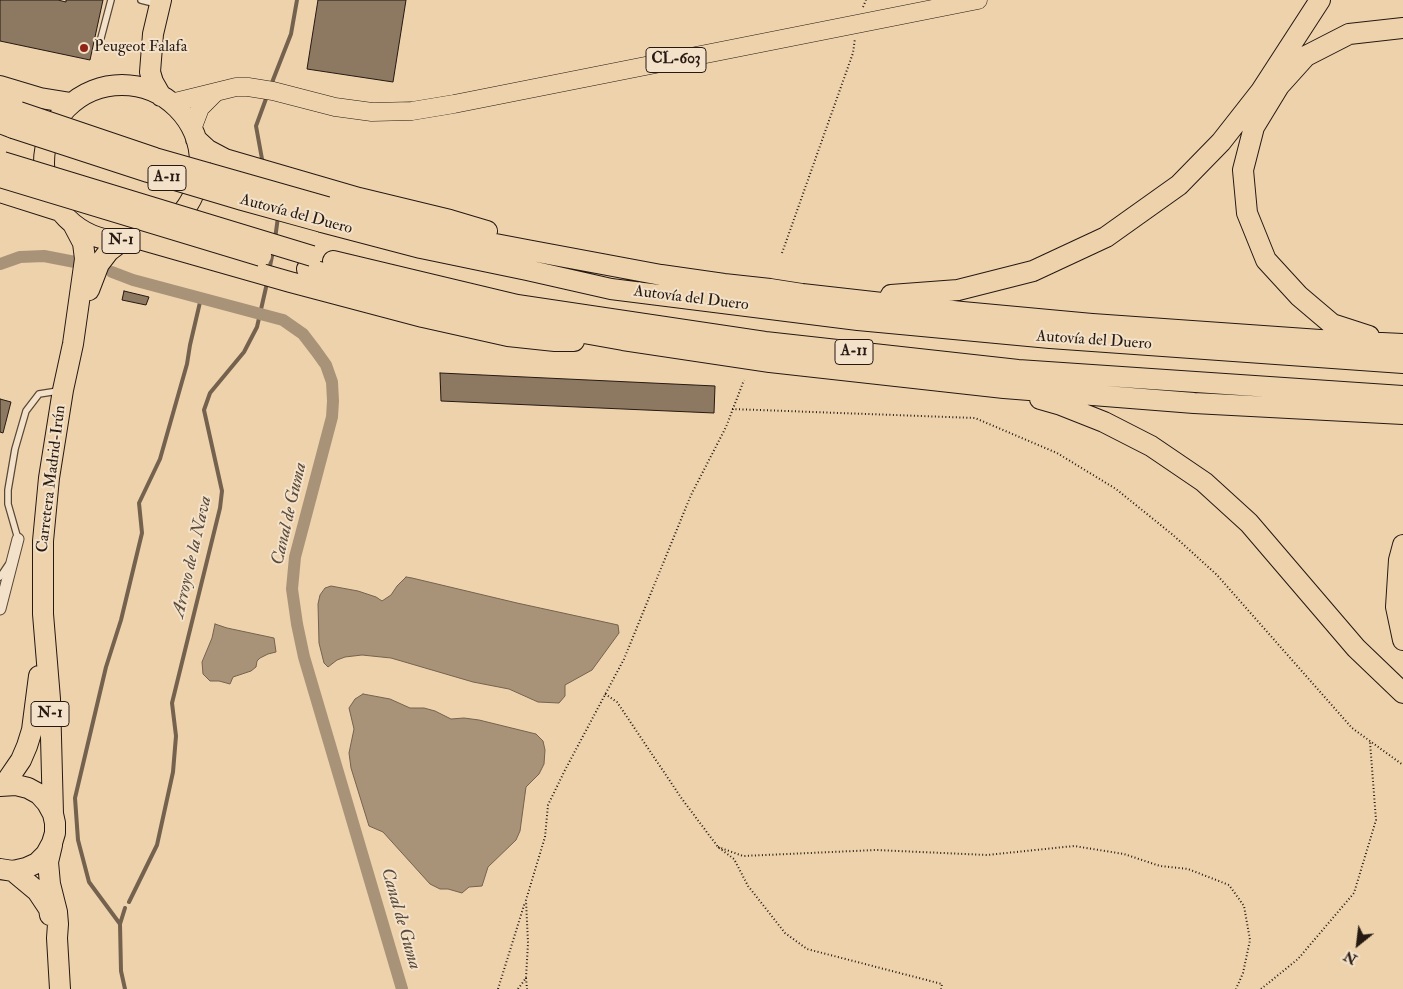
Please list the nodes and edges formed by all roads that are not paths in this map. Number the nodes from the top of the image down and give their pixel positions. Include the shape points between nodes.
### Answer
1 (111, 0) edge
2 (978, 0) edge
3 (1320, 0) edge
4 (154, 1) edge
5 (1403, 28) edge
6 (153, 34) junction
7 (101, 38) dead end
8 (122, 85) junction
9 (0, 86) edge
10 (217, 91) junction
11 (166, 99) junction
12 (71, 103) junction
13 (0, 105) edge
14 (10, 121) edge
15 (194, 134) junction
16 (1, 167) edge
17 (0, 192) edge
18 (325, 215) junction
19 (67, 218) junction
20 (131, 240) junction
21 (309, 263) junction
22 (661, 275) junction
23 (802, 294) junction
24 (623, 340) junction
25 (1403, 342) edge
26 (73, 344) junction
27 (1403, 363) edge
28 (1004, 388) junction
29 (63, 390) junction
30 (1403, 396) edge
31 (1403, 414) edge
32 (18, 539) joint
33 (1403, 545) edge
34 (14, 555) junction
35 (0, 577) edge
36 (0, 609) edge
37 (43, 614) junction
38 (1403, 640) edge
39 (1403, 693) edge
40 (2, 786) edge
41 (53, 814) junction
42 (52, 843) junction
43 (7, 869) edge
44 (58, 938) junction
45 (60, 989) edge

1 - 7 lane
2 - 10 main road, CL-603 via 412,111 372,112 335,107 248,87
3 - 23 highway via 1261,91 1221,142 1179,185 1106,237 1033,271 958,290 877,296
4 - 6 highway, N-1
5 - 25 highway via 1349,34 1306,56 1279,86 1254,127 1243,170 1247,213 1266,260 1299,296 1332,324 1372,337
6 - 8 highway, N-1 via 136,69
6 - 11 highway, N-1 via 150,72 153,82
8 - 11 highway, N-1 via 142,88
8 - 12 highway, N-1 via 86,93
9 - 12 highway
10 - 11 main road, CL-603
10 - 15 main road via 200,108
11 - 15 highway, N-1 via 183,114
12 - 19 highway, N-1 via 55,121 46,143 44,167 48,190
13 - 14 highway, Autovía del Duero
14 - 18 highway, Autovía del Duero / A-11, bridge via 157,175
15 - 20 highway, N-1 via 200,165 195,190 187,205 163,230
15 - 22 highway via 208,150 225,159 538,247
16 - 21 highway, Autovía del Duero / A-11, bridge
17 - 19 highway
18 - 22 highway
18 - 27 highway, Autovía del Duero / A-11 via 421,248 611,289 858,320 1050,338
19 - 20 highway, N-1 via 96,236
19 - 26 highway, Carretera Madrid-Irún / N-1 via 83,243 85,259
20 - 24 highway via 423,317 508,336 555,341
20 - 26 highway, Carretera Madrid-Irún / N-1 via 109,251 99,264
21 - 24 highway via 522,322
21 - 30 highway, Autovía del Duero / A-11 via 517,304 765,342 1018,370
22 - 23 highway
23 - 25 highway via 1083,323 1320,340
24 - 28 highway via 770,362
26 - 29 highway, Carretera Madrid-Irún / N-1
28 - 31 highway
28 - 39 highway via 1104,422 1151,446 1204,482 1249,523 1356,648
29 - 32 lane via 40,394 26,411 8,490 8,504
29 - 37 highway, Carretera Madrid-Irún / N-1 via 43,541
32 - 34 street
33 - 38 highway via 1398,560 1396,607
34 - 35 lane
34 - 36 street
37 - 40 highway, Carretera Madrid-Irún / N-1 via 32,730 21,760
37 - 41 highway, Carretera Madrid-Irún / N-1 via 50,699
40 - 41 highway, N-1 via 16,785 39,794
41 - 42 highway, N-1 via 55,833
42 - 43 highway, N-1 via 37,862 26,868
42 - 44 highway, N-1 via 48,862
43 - 44 highway, N-1 via 37,891 48,909
44 - 45 highway, N-1

